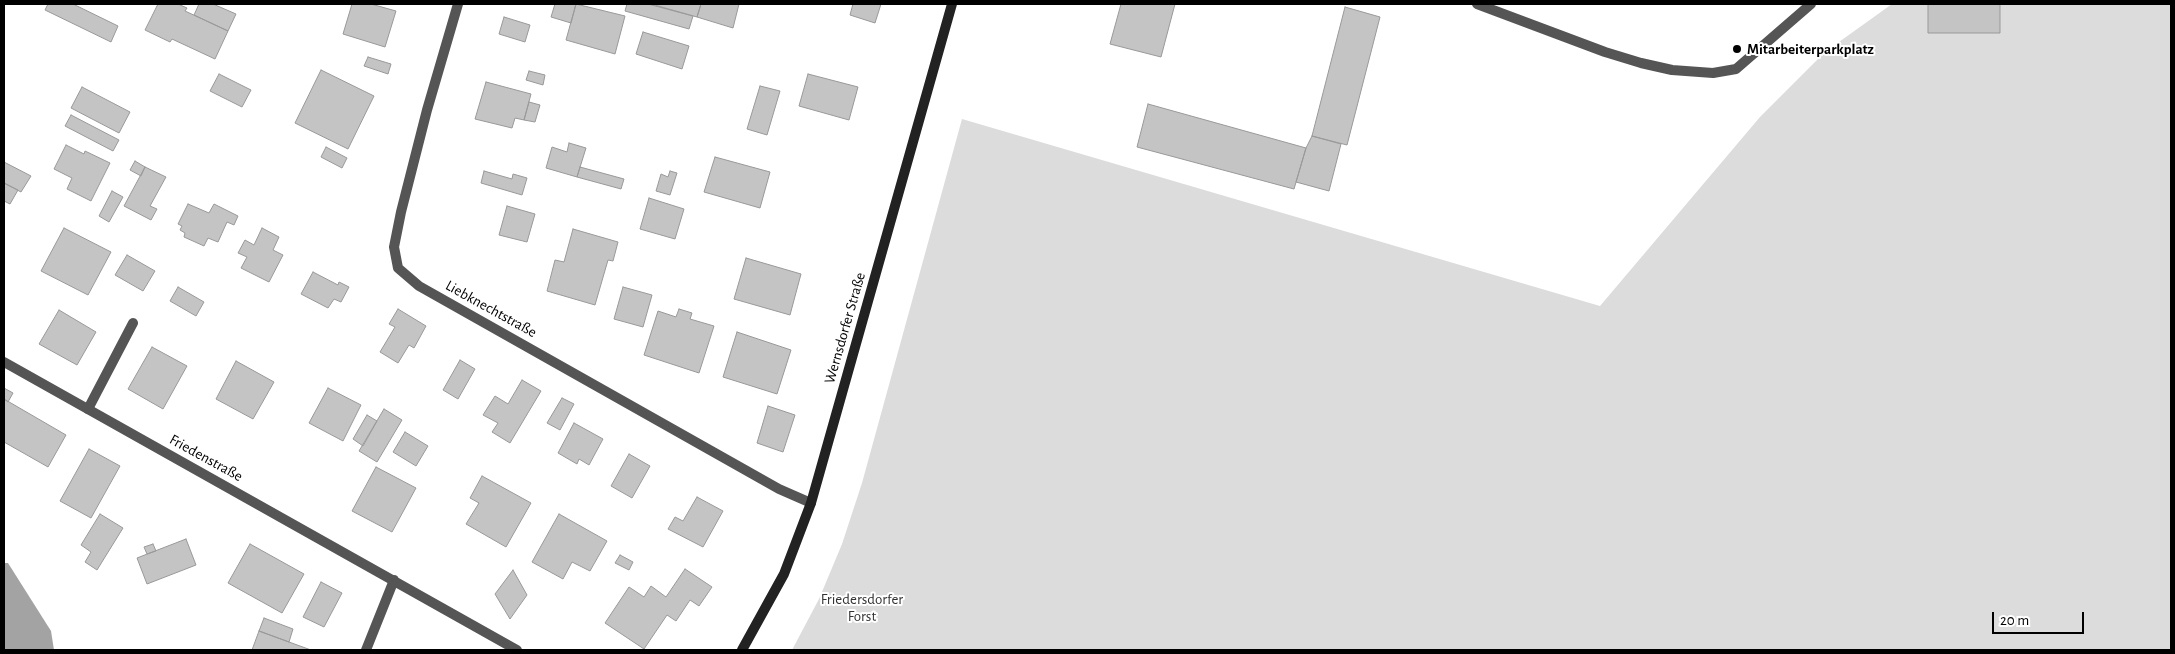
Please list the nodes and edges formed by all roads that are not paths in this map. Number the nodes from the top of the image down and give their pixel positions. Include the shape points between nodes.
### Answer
1 (458, 4) edge
2 (952, 4) edge
3 (1477, 4) edge
4 (1811, 4) edge
5 (133, 323) dead end
6 (4, 362) edge
7 (88, 409) junction
8 (811, 503) junction
9 (394, 580) junction
10 (366, 650) edge
11 (517, 650) edge
12 (742, 650) edge

1 - 8 street, Liebknechtstraße via 401,212 394,247 398,268 418,286 779,489
2 - 8 main road, Wernsdorfer Straße
3 - 4 street via 1641,63 1672,70 1713,73 1736,69
5 - 7 street
6 - 7 street, Friedenstraße
7 - 9 street, Friedenstraße
8 - 12 main road, Wernsdorfer Straße via 784,574
9 - 10 street
9 - 11 street, Friedenstraße

